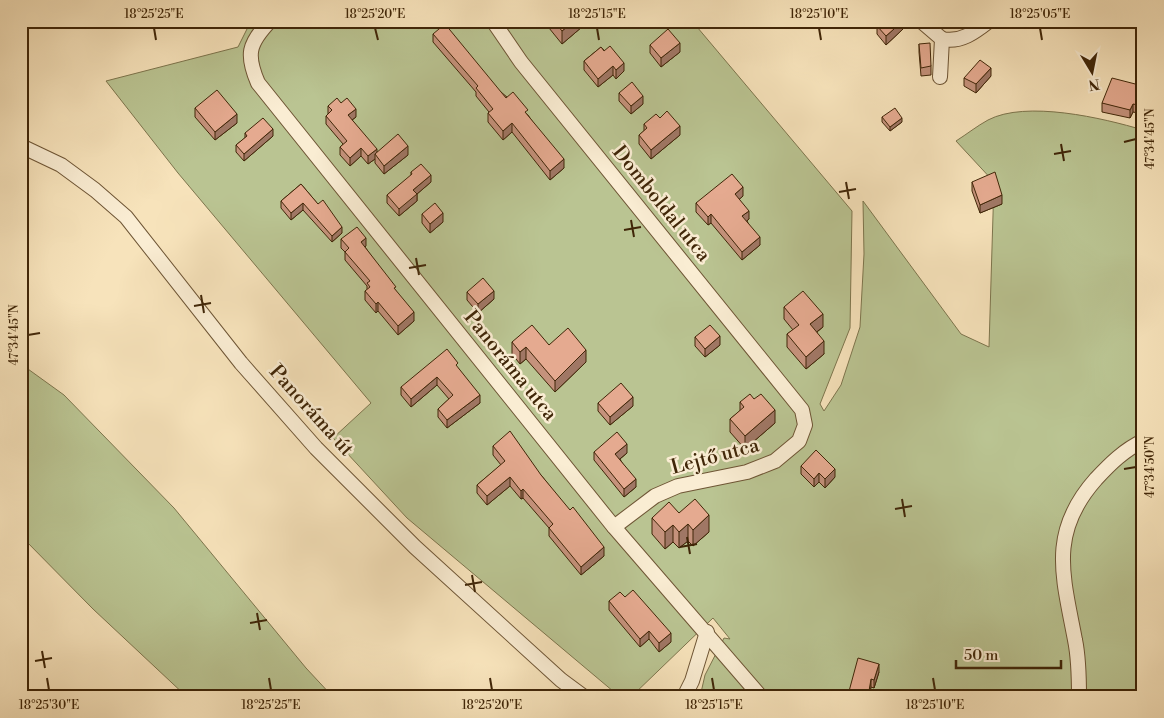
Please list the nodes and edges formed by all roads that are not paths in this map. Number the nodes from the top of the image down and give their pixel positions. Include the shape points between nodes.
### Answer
1 (270, 21) edge
2 (493, 21) edge
3 (921, 21) edge
4 (989, 21) edge
5 (942, 39) junction
6 (940, 77) dead end
7 (21, 146) edge
8 (802, 410) joint
9 (1143, 441) edge
10 (614, 527) junction
11 (707, 632) junction
12 (584, 697) edge
13 (684, 697) edge
14 (761, 697) edge
15 (1079, 697) edge

1 - 10 street, Panoráma utca via 257,35 250,53 250,64 258,83
2 - 8 street, Domboldal utca via 521,62
3 - 5 street
4 - 5 street via 960,39
5 - 6 street
7 - 12 street, Panoráma út via 60,165 96,190 126,217 241,363 342,476 415,547 561,680
8 - 10 street, Lejtő utca via 805,424 799,441 775,461 747,472 678,486 656,496
9 - 15 street via 1129,448 1088,488 1072,515 1064,539 1063,584 1076,642
10 - 11 street, Panoráma utca
11 - 13 street
11 - 14 street, Panoráma utca

